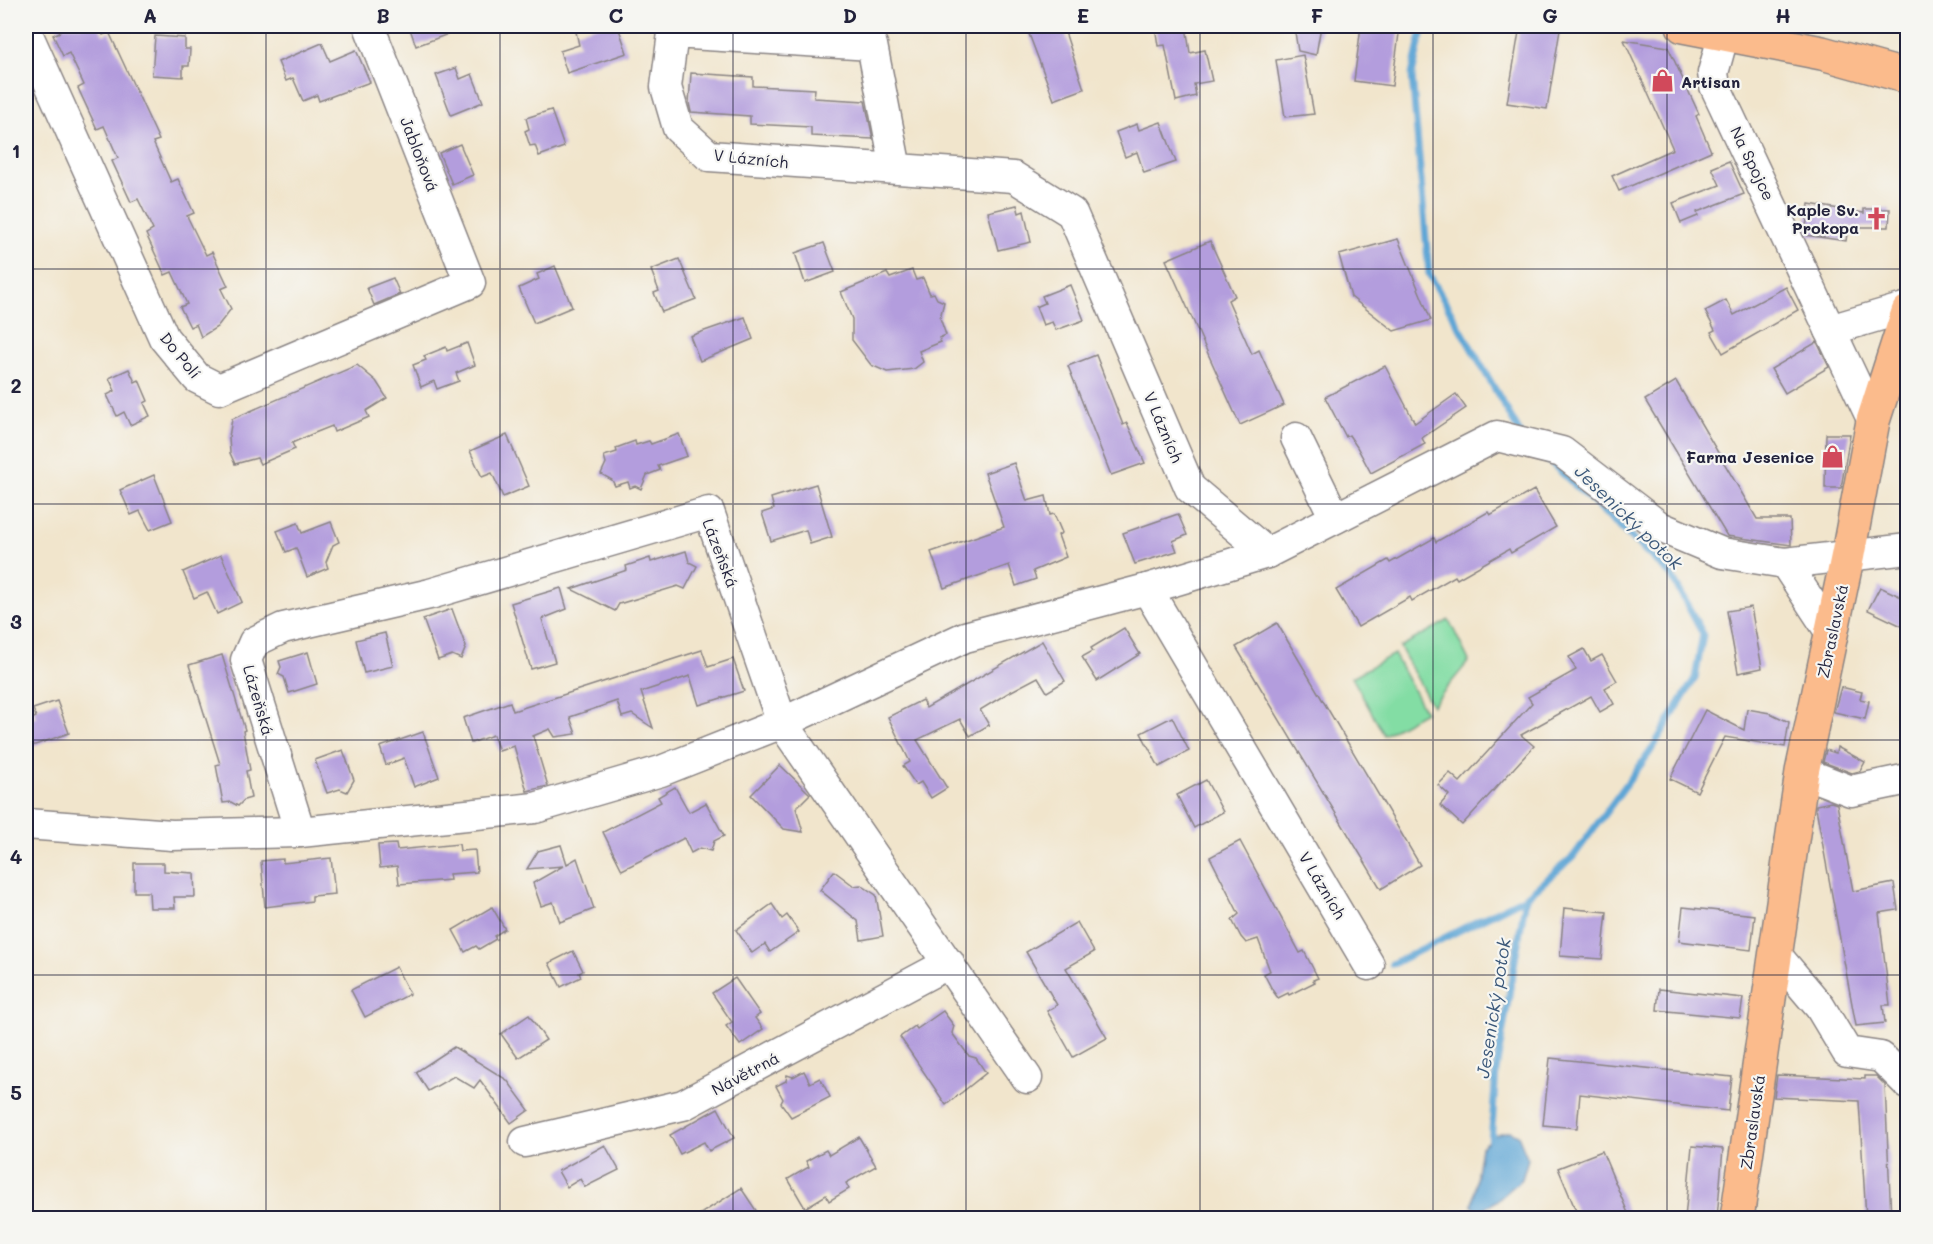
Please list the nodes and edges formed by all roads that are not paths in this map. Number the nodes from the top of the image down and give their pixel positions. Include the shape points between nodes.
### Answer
1 (369, 26) edge
2 (1683, 26) edge
3 (1725, 29) edge
4 (26, 31) edge
5 (1908, 77) edge
6 (896, 169) junction
7 (470, 283) joint
8 (1908, 307) edge
9 (1908, 312) edge
10 (1830, 330) junction
11 (1873, 421) junction
12 (1296, 438) dead end
13 (1335, 518) junction
14 (1908, 549) edge
15 (1267, 553) junction
16 (1848, 554) junction
17 (1785, 563) junction
18 (1147, 589) junction
19 (1832, 633) junction
20 (782, 723) junction
21 (1802, 772) junction
22 (1908, 779) edge
23 (26, 824) edge
24 (300, 832) junction
25 (1776, 955) junction
26 (949, 963) junction
27 (1369, 965) dead end
28 (1027, 1078) dead end
29 (1908, 1084) edge
30 (525, 1142) dead end
31 (1737, 1218) edge

1 - 7 street, Jabloňová
2 - 3 main road
3 - 5 main road
3 - 10 street, Na Spojce via 1713,73 1715,86
4 - 7 street, Do Polí via 164,338 196,378 219,389
6 - 6 street, V Lázních via 872,45 673,33 666,87 678,128 709,156
6 - 15 street, V Lázních via 1014,177 1072,213 1190,488
8 - 10 street
9 - 11 main road, Zbraslavská
10 - 11 street, Na Spojce
11 - 16 main road, Zbraslavská
12 - 13 street
13 - 15 street
13 - 17 street via 1497,436 1562,452 1660,527 1722,553
14 - 16 street
15 - 18 street
16 - 17 street
16 - 19 main road, Zbraslavská
17 - 19 street
18 - 20 street via 965,637
18 - 27 street, V Lázních
19 - 21 main road, Zbraslavská
20 - 24 street via 661,771 535,808
20 - 24 street, Lázeňská via 709,512 430,594 283,628 254,642 246,660
20 - 26 street
21 - 22 street via 1851,791
21 - 25 main road, Zbraslavská
23 - 24 street via 172,835
25 - 29 street via 1820,1007 1847,1052 1881,1057
25 - 31 main road, Zbraslavská
26 - 28 street
26 - 30 street, Návětrná via 683,1105

